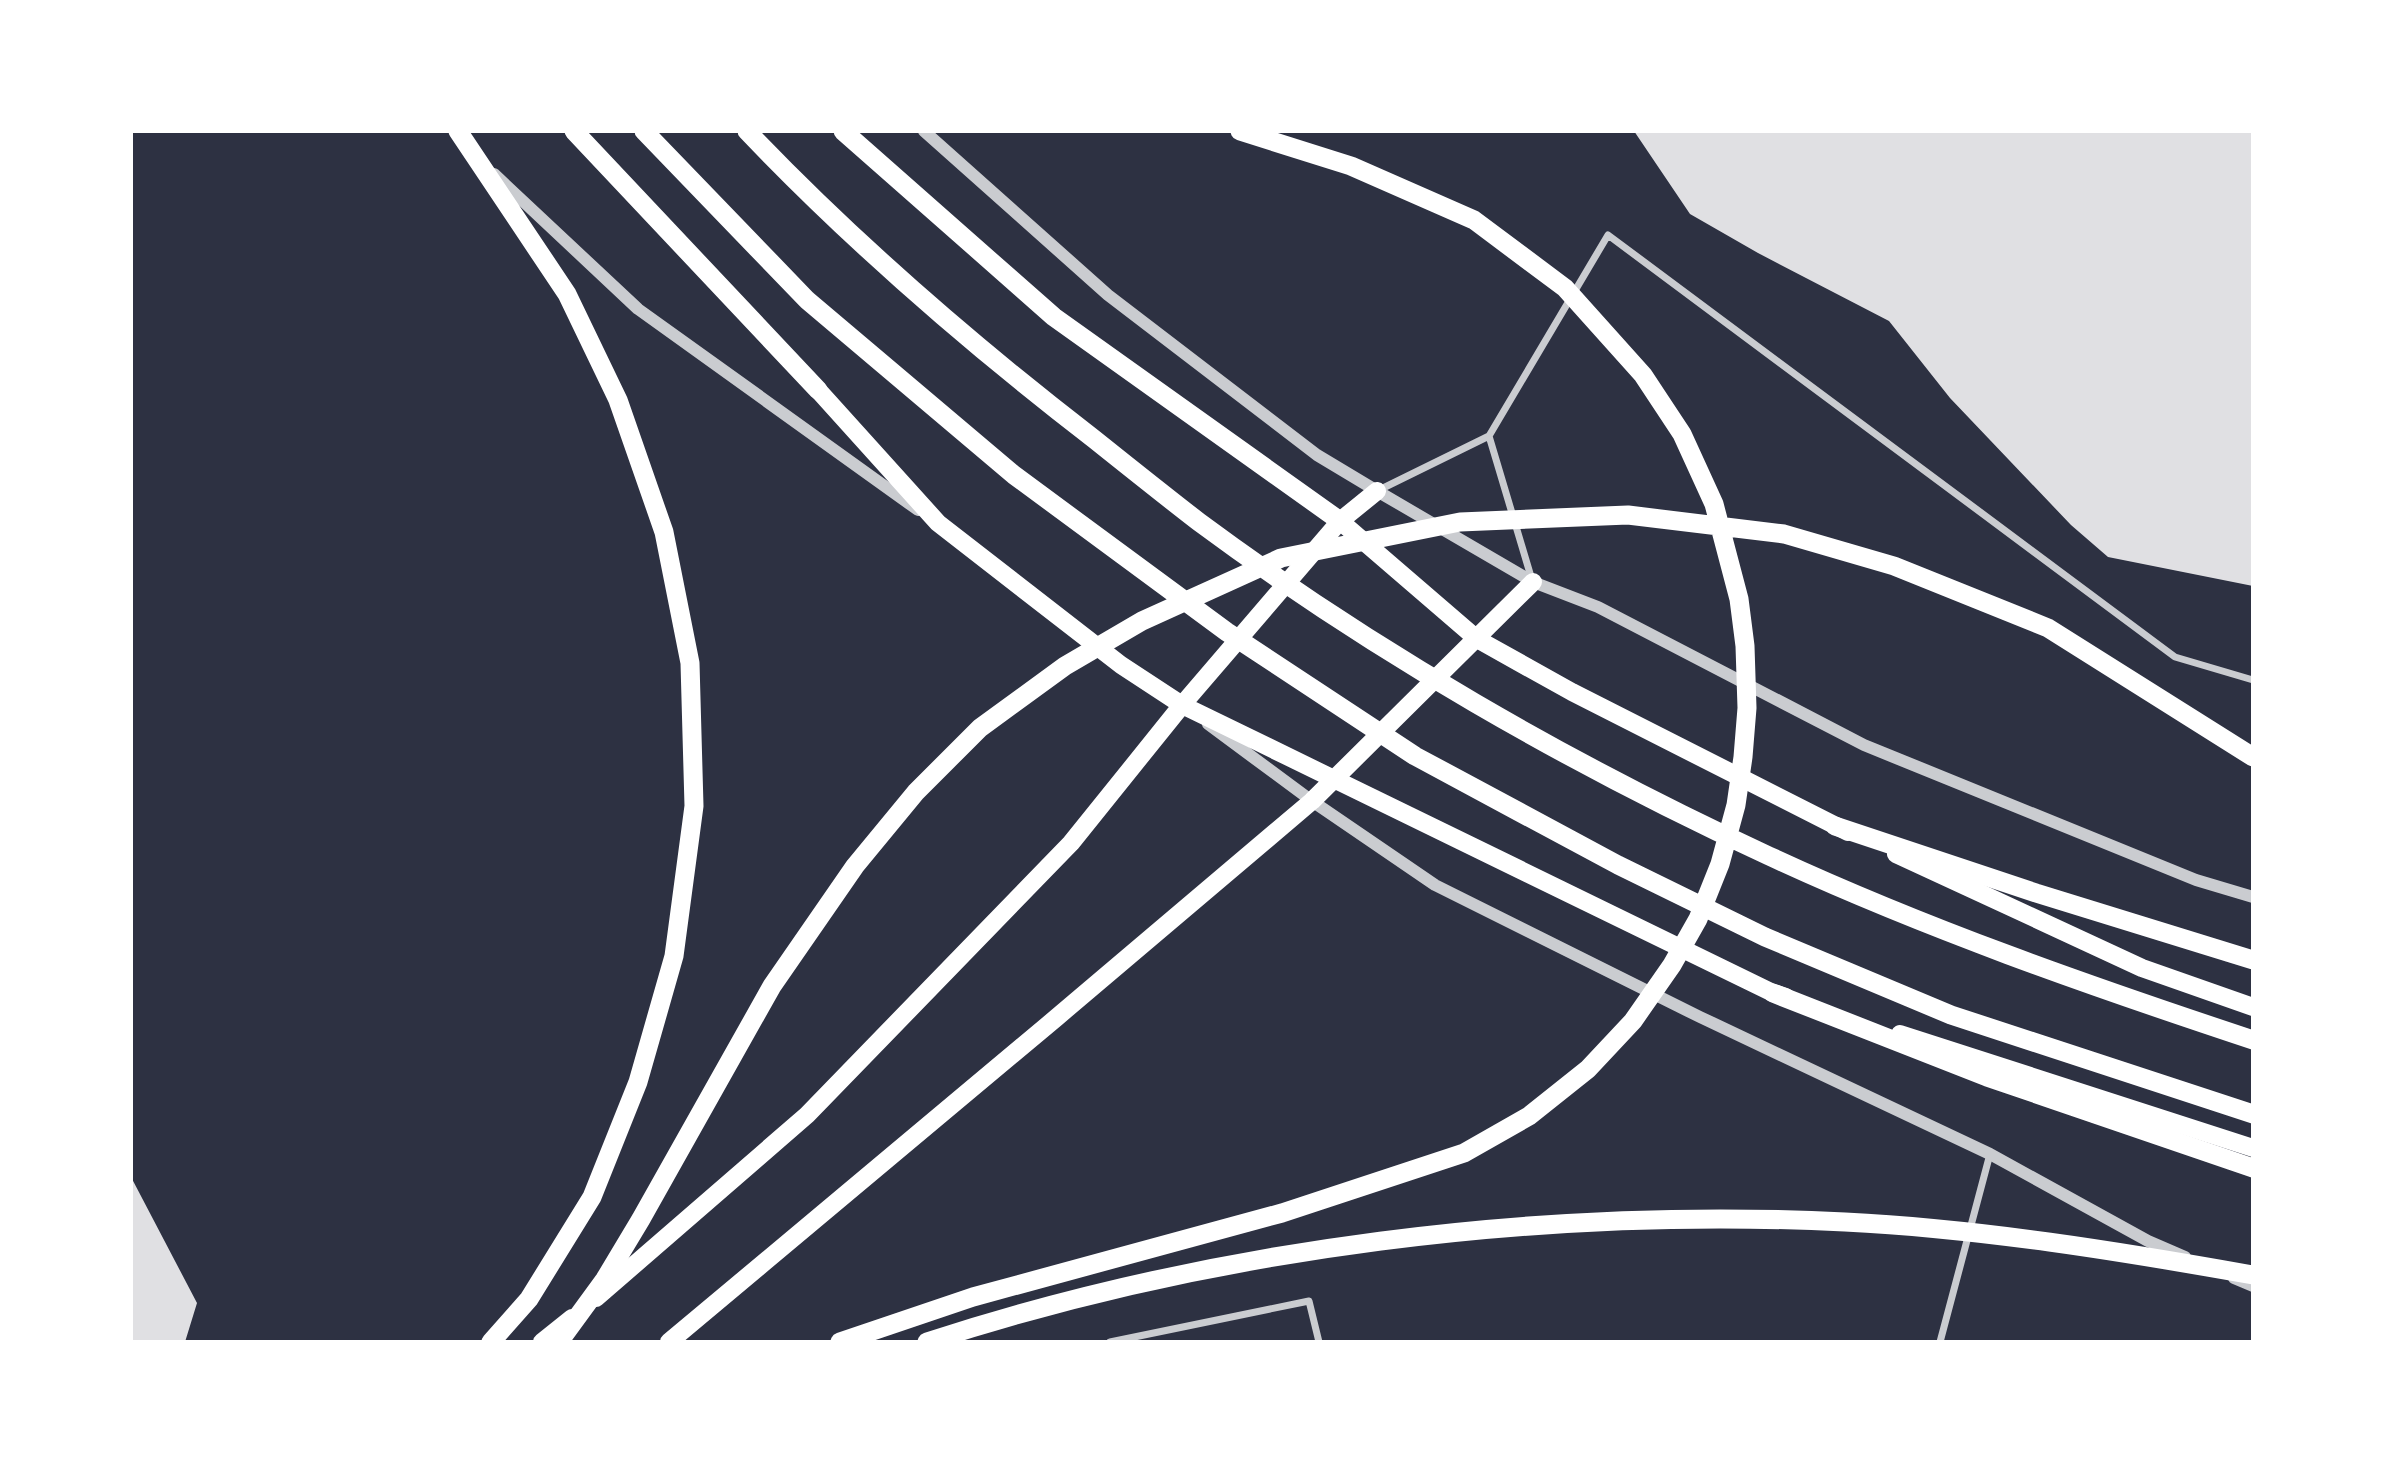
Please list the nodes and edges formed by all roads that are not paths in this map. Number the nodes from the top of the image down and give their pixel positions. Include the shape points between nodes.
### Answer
1 (448, 131) edge
2 (458, 131) edge
3 (574, 131) edge
4 (644, 131) edge
5 (747, 131) edge
6 (843, 131) edge
7 (1240, 131) edge
8 (932, 134) edge
9 (818, 390) joint
10 (1489, 436) junction
11 (1377, 491) junction
12 (1340, 521) junction
13 (938, 523) junction
14 (1533, 582) junction
15 (1477, 639) junction
16 (2253, 680) edge
17 (1182, 705) junction
18 (2253, 757) edge
19 (1336, 780) junction
20 (1312, 801) junction
21 (1835, 826) junction
22 (2253, 897) edge
23 (2253, 960) edge
24 (1773, 993) junction
25 (2253, 1007) edge
26 (2253, 1040) edge
27 (2253, 1114) edge
28 (2253, 1148) edge
29 (1990, 1154) junction
30 (2253, 1168) edge
31 (2253, 1275) edge
32 (2253, 1286) edge
33 (491, 1342) edge
34 (542, 1342) edge
35 (559, 1342) edge
36 (669, 1342) edge
37 (840, 1342) edge
38 (927, 1342) edge
39 (1110, 1342) edge
40 (1319, 1342) edge
41 (1940, 1342) edge

1 - 13 street via 638,309
2 - 33 highway via 567,294 618,400 664,532 690,663 694,806 674,956 638,1082 592,1197 529,1299
3 - 9 highway
4 - 27 highway via 807,300 1014,475 1227,632 1415,756 1618,865 1765,937 1951,1015
5 - 26 highway via 813,201 1031,391 1201,523 1343,621 1481,705 1603,774 1770,856 1957,935
6 - 12 highway via 1054,317
7 - 37 highway via 1351,166 1474,220 1565,288 1643,375 1682,434 1714,503 1739,599 1745,646 1744,757 1720,864 1698,919 1633,1021 1588,1069 1529,1116 1464,1153 1282,1213 973,1297
8 - 11 street via 1108,295 1317,455
9 - 13 main road
10 - 11 street
10 - 14 street
10 - 16 street via 1608,235 2175,657
11 - 12 main road
11 - 14 street
12 - 15 main road
12 - 17 main road
13 - 17 main road via 1121,665
14 - 15 main road
14 - 22 street via 1598,607 1864,745 2196,880
15 - 19 main road
15 - 21 main road
17 - 19 main road
17 - 20 street
17 - 34 main road via 1071,843 807,1115
18 - 35 highway via 2048,628 1894,566 1784,534 1628,515 1460,522 1281,558 1142,621 1065,666 980,729 916,792 855,866 772,986 635,1229
19 - 20 main road
19 - 24 main road
20 - 29 street via 1435,885
20 - 36 main road
21 - 23 highway
21 - 25 main road via 2142,968
24 - 28 main road
24 - 30 highway via 1987,1077
29 - 32 street via 2148,1241
29 - 41 street
31 - 38 highway via 2104,1249 1948,1230 1738,1219 1612,1222 1487,1230 1310,1251 1119,1288 1008,1315
39 - 40 street via 1309,1301

